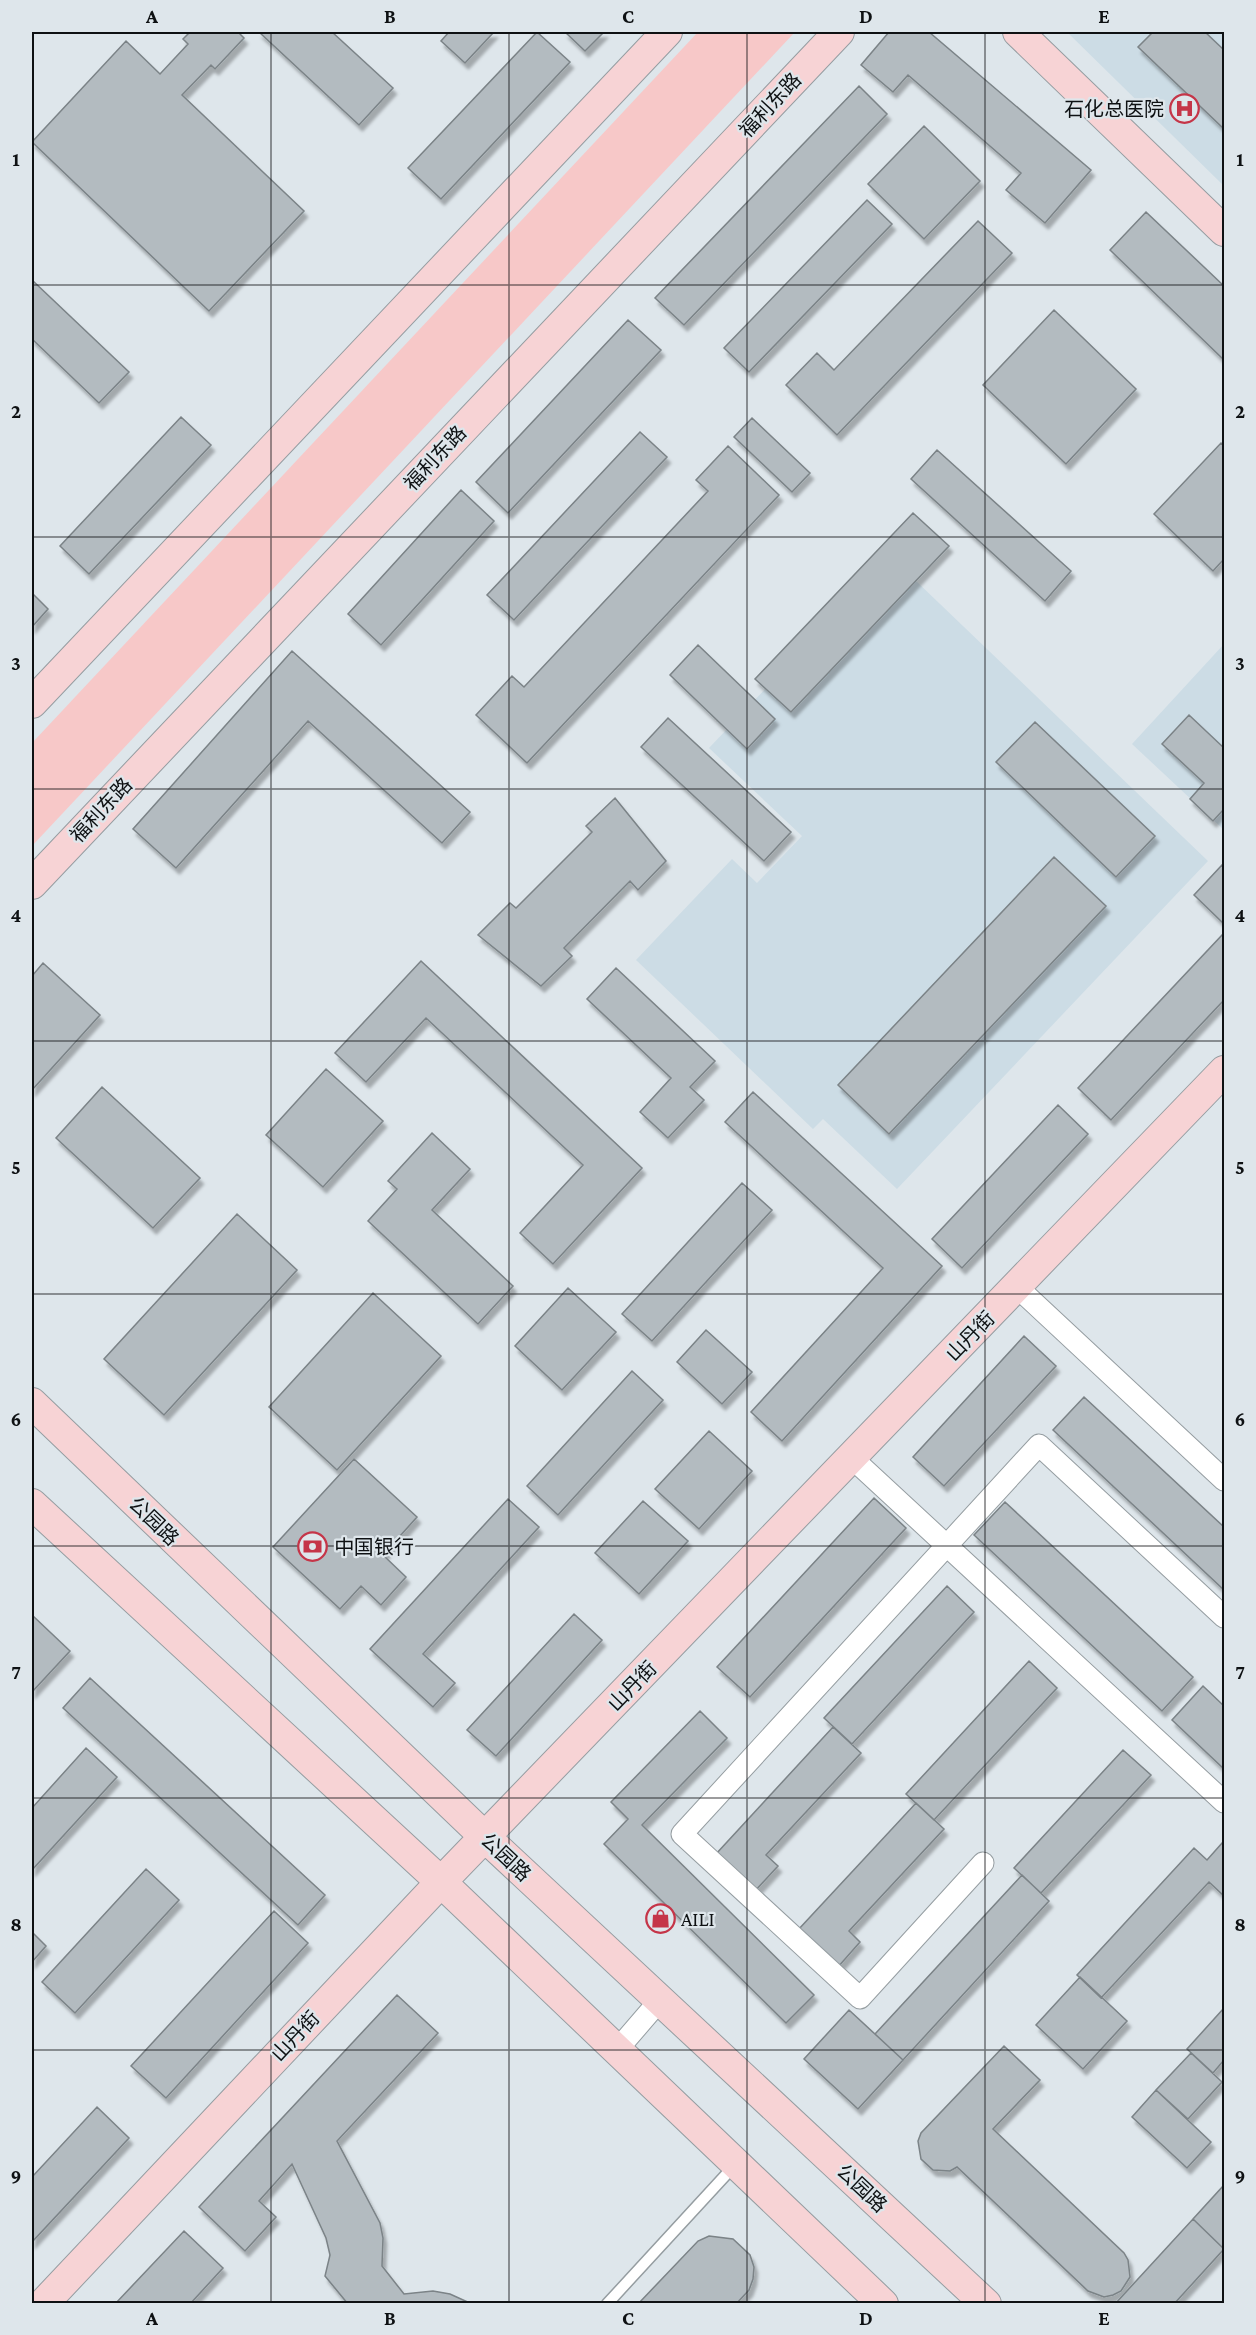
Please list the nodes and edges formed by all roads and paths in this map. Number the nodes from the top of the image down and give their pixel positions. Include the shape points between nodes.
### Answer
1 (667, 32) edge
2 (839, 32) edge
3 (1018, 32) edge
4 (1224, 231) edge
5 (32, 703) edge
6 (32, 884) edge
7 (1224, 1071) edge
8 (1017, 1287) junction
9 (32, 1403) edge
10 (852, 1458) junction
11 (1224, 1480) edge
12 (32, 1504) edge
13 (946, 1545) junction
14 (1224, 1617) edge
15 (1224, 1802) edge
16 (486, 1838) junction
17 (983, 1863) dead end
18 (441, 1882) junction
19 (660, 2000) junction
20 (616, 2049) junction
21 (736, 2163) junction
22 (43, 2304) edge
23 (607, 2304) edge
24 (883, 2304) edge
25 (986, 2304) edge

1 - 5 street
2 - 6 street, 福利东路
3 - 4 street
7 - 8 street, 山丹街
8 - 10 street, 山丹街
8 - 11 street
9 - 16 street, 公园路
10 - 13 street
10 - 16 street, 山丹街
12 - 18 street
13 - 14 street via 1039,1445
13 - 15 street
13 - 17 street via 682,1833 860,1998
16 - 18 street, 山丹街
16 - 19 street, 公园路
18 - 20 street
18 - 22 street, 山丹街
19 - 20 street
19 - 25 street, 公园路
20 - 21 street
21 - 23 lane
21 - 24 street

